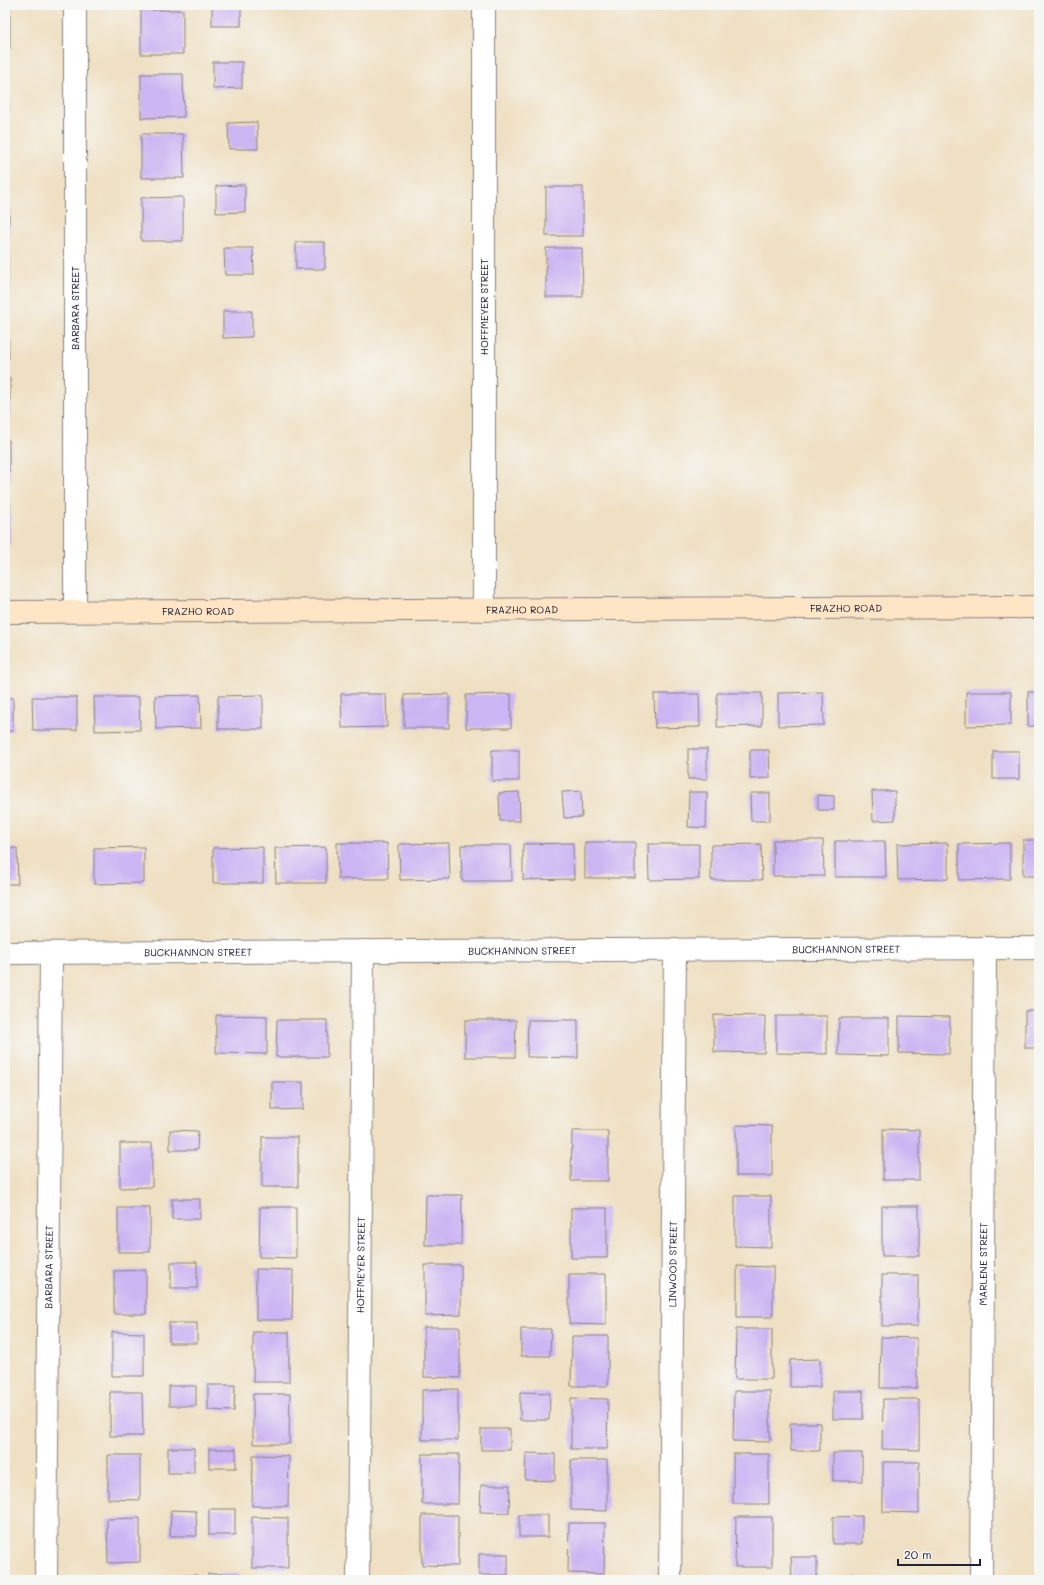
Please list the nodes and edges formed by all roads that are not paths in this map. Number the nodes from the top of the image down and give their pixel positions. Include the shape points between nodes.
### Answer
1 (75, 5) edge
2 (484, 5) edge
3 (1039, 606) edge
4 (484, 610) junction
5 (75, 611) junction
6 (5, 612) edge
7 (985, 948) junction
8 (1039, 948) edge
9 (675, 949) junction
10 (363, 950) junction
11 (5, 953) edge
12 (51, 953) junction
13 (46, 1580) edge
14 (358, 1580) edge
15 (670, 1580) edge
16 (981, 1580) edge

1 - 5 street, BARBARA STREET
2 - 4 street, HOFFMEYER STREET
3 - 4 street, FRAZHO ROAD
4 - 5 street, FRAZHO ROAD
5 - 6 street, FRAZHO ROAD
7 - 8 street, BUCKHANNON STREET
7 - 9 street, BUCKHANNON STREET
7 - 16 street, MARLENE STREET
9 - 10 street, BUCKHANNON STREET
9 - 15 street, LINWOOD STREET
10 - 12 street, BUCKHANNON STREET
10 - 14 street, HOFFMEYER STREET
11 - 12 street, BUCKHANNON STREET
12 - 13 street, BARBARA STREET

